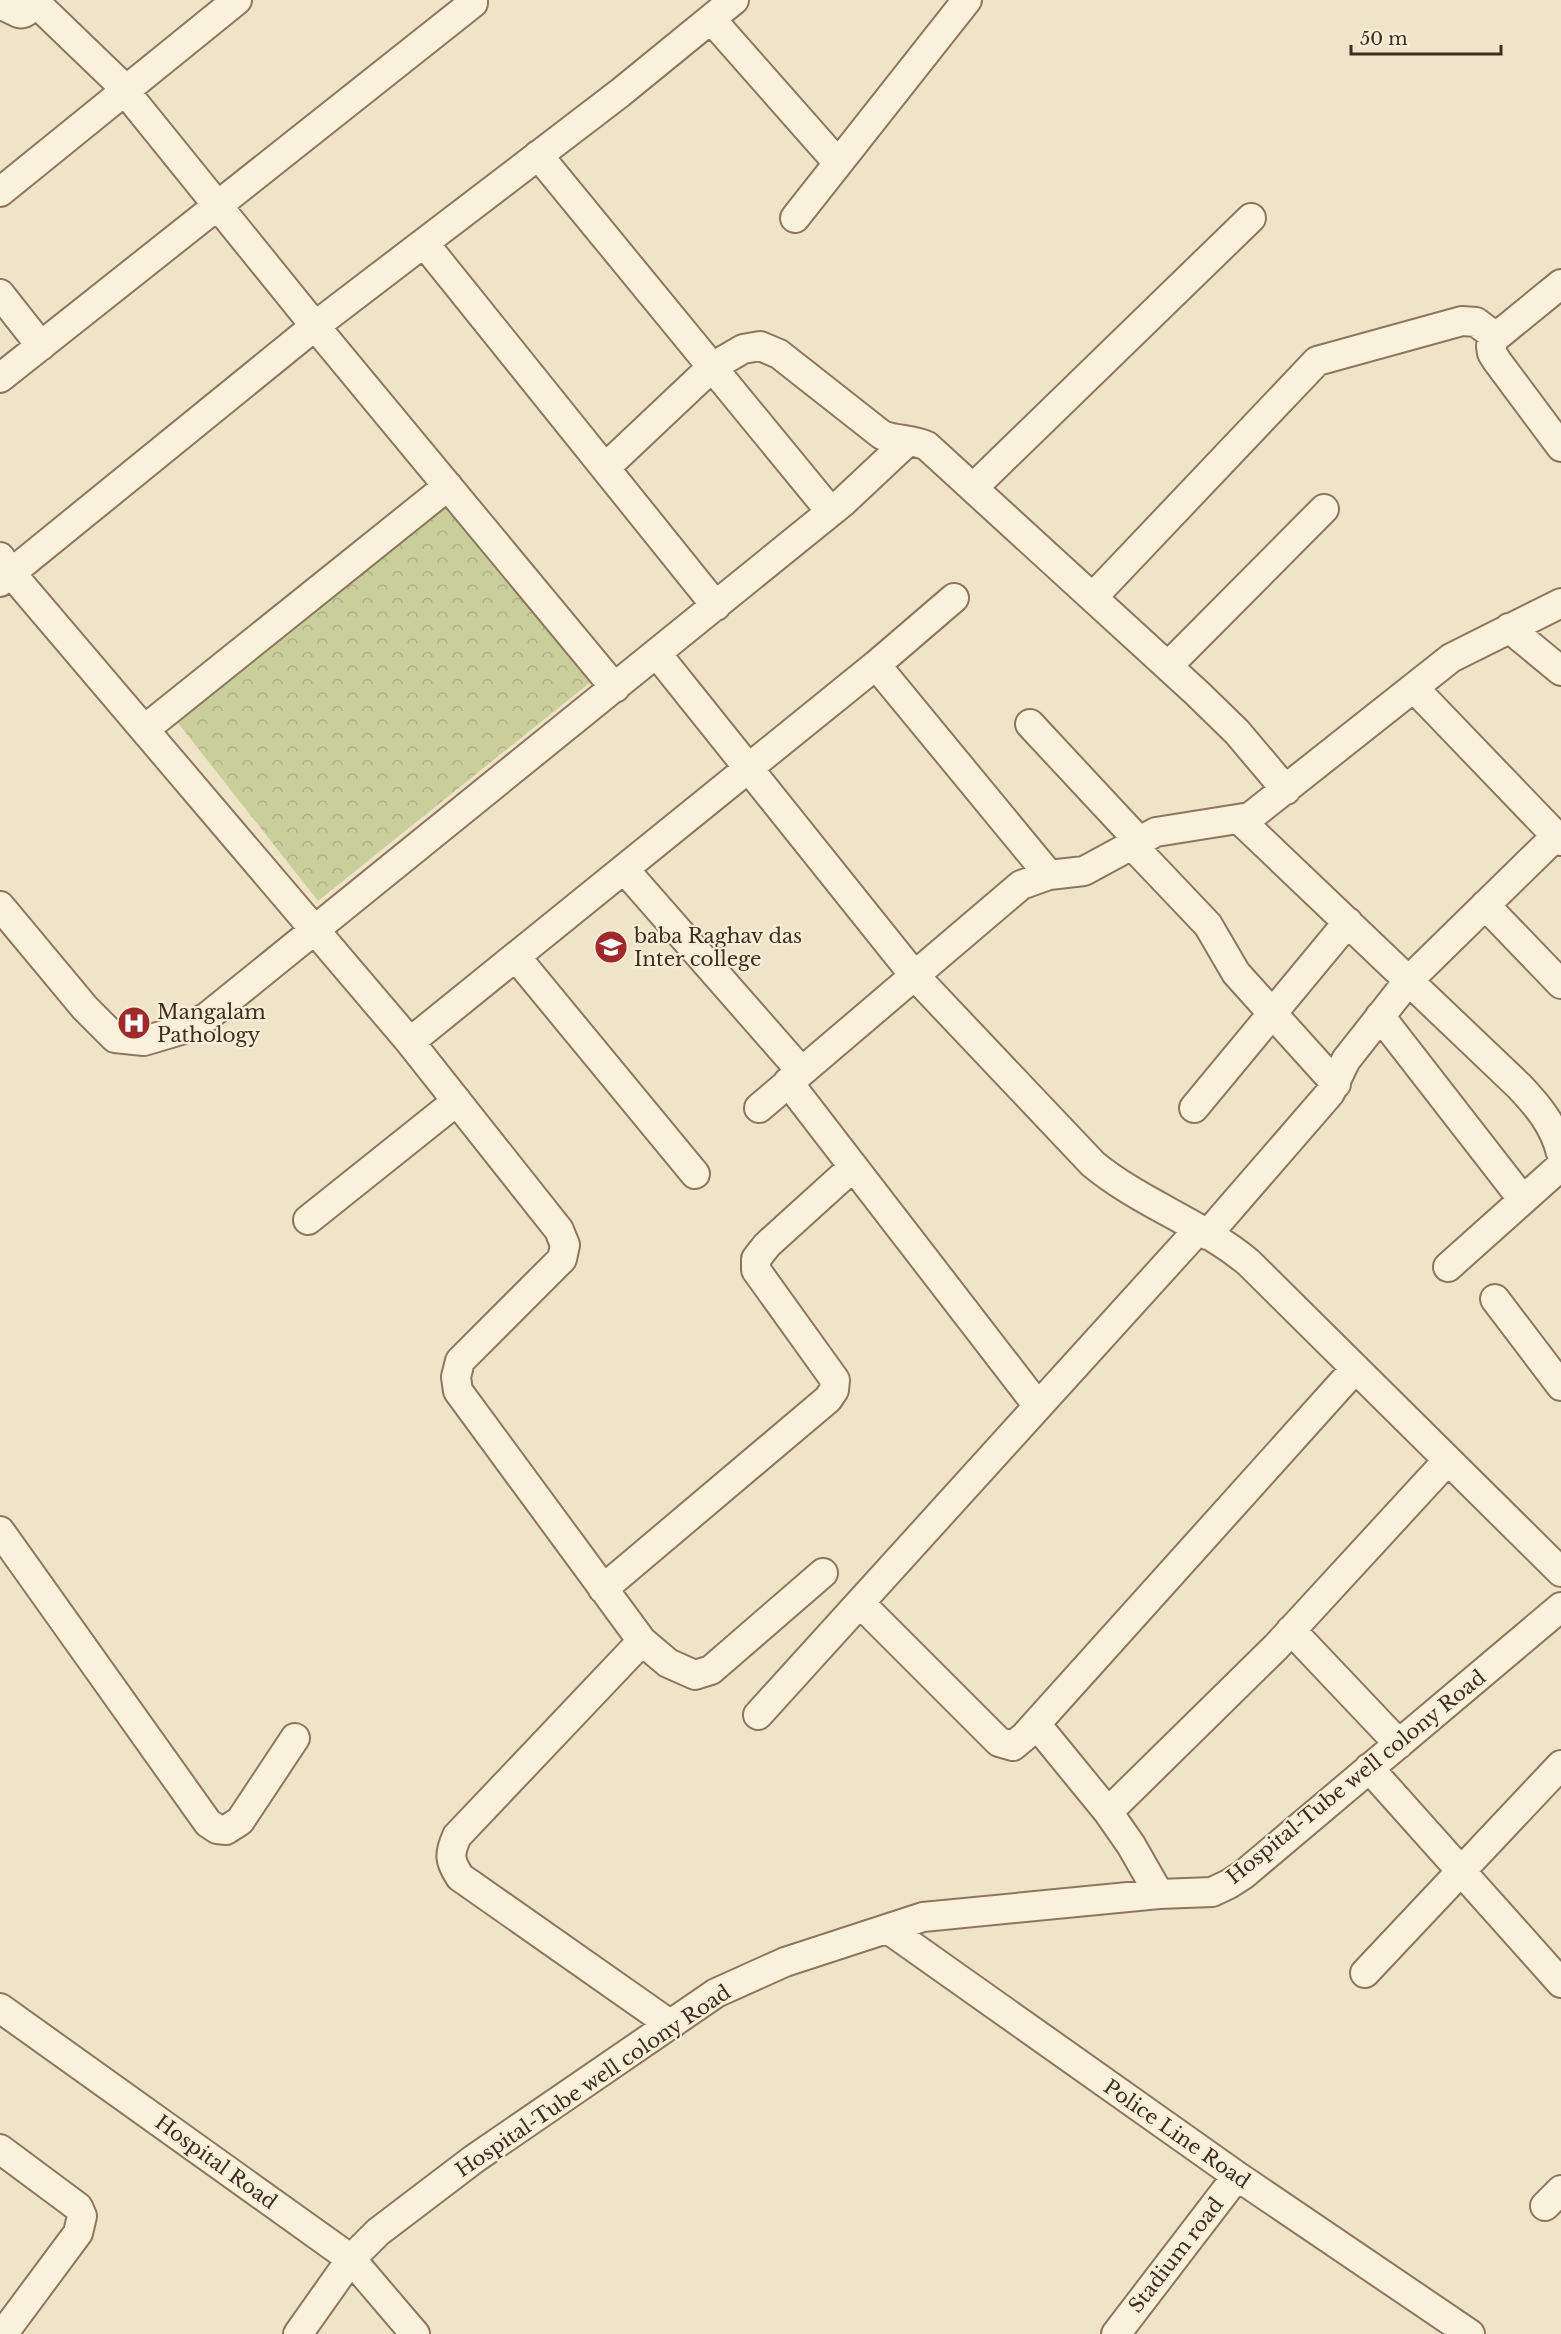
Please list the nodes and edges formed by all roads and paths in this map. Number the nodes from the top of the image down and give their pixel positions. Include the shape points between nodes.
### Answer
1 (237, 0) edge
2 (474, 0) edge
3 (734, 0) edge
4 (967, 0) edge
5 (37, 1) edge
6 (0, 5) edge
7 (711, 19) junction
8 (125, 91) junction
9 (538, 155) junction
10 (838, 163) junction
11 (0, 192) edge
12 (219, 206) junction
13 (795, 218) dead end
14 (1251, 218) dead end
15 (424, 243) junction
16 (1561, 284) edge
17 (0, 294) edge
18 (315, 326) junction
19 (1496, 337) junction
20 (41, 346) junction
21 (711, 367) junction
22 (0, 378) edge
23 (908, 441) junction
24 (1561, 447) edge
25 (604, 468) junction
26 (448, 486) junction
27 (973, 488) junction
28 (1324, 508) dead end
29 (831, 512) junction
30 (4, 570) edge
31 (1093, 597) junction
32 (954, 598) dead end
33 (1561, 603) edge
34 (716, 606) junction
35 (1509, 628) junction
36 (657, 654) junction
37 (876, 665) junction
38 (1168, 666) junction
39 (1561, 671) edge
40 (1414, 687) junction
41 (615, 688) junction
42 (1030, 724) dead end
43 (145, 729) junction
44 (749, 768) junction
45 (1286, 790) junction
46 (1239, 819) junction
47 (1559, 838) edge
48 (1136, 843) junction
49 (624, 870) junction
50 (1049, 875) junction
51 (1485, 905) junction
52 (0, 906) edge
53 (1348, 922) junction
54 (314, 928) junction
55 (516, 957) junction
56 (914, 975) junction
57 (1409, 980) junction
58 (1561, 984) edge
59 (1272, 1014) junction
60 (1380, 1016) junction
61 (410, 1042) junction
62 (794, 1076) junction
63 (1336, 1084) junction
64 (457, 1101) junction
65 (759, 1108) dead end
66 (1194, 1108) dead end
67 (1561, 1153) edge
68 (1561, 1166) edge
69 (854, 1167) junction
70 (695, 1174) dead end
71 (1523, 1200) junction
72 (308, 1220) dead end
73 (1202, 1232) junction
74 (1448, 1267) dead end
75 (1495, 1299) dead end
76 (1355, 1369) junction
77 (1561, 1386) edge
78 (1038, 1406) junction
79 (1448, 1460) junction
80 (0, 1532) edge
81 (1561, 1572) edge
82 (823, 1573) dead end
83 (603, 1589) junction
84 (860, 1603) junction
85 (1561, 1607) edge
86 (1291, 1630) junction
87 (642, 1641) junction
88 (758, 1715) dead end
89 (1036, 1724) junction
90 (295, 1738) dead end
91 (1399, 1744) junction
92 (1561, 1765) edge
93 (1370, 1768) junction
94 (1108, 1812) junction
95 (1462, 1872) junction
96 (1159, 1894) junction
97 (888, 1929) junction
98 (1365, 1973) dead end
99 (1561, 1983) edge
100 (0, 2008) edge
101 (671, 2025) junction
102 (0, 2149) edge
103 (1237, 2176) junction
104 (351, 2259) junction
105 (3, 2334) edge
106 (298, 2334) edge
107 (415, 2334) edge
108 (1116, 2334) edge
109 (1470, 2334) edge

1 - 8 street
2 - 12 street
3 - 7 street
4 - 10 street
5 - 6 street via 22,14
5 - 8 street
7 - 9 street
7 - 10 street
8 - 11 street
8 - 12 street
9 - 15 street
9 - 21 street
10 - 13 street
12 - 18 street
12 - 20 street
14 - 27 street
15 - 18 street
15 - 25 street
16 - 19 street
17 - 20 street
18 - 26 street
18 - 30 street
19 - 24 street via 1492,353
19 - 31 street via 1476,322 1462,321 1317,361
20 - 22 street
21 - 23 street via 742,349 760,346 779,354 882,435
21 - 25 street
21 - 29 street
23 - 27 street via 927,446
23 - 29 street
25 - 34 street
26 - 41 street
26 - 43 street
27 - 31 street
28 - 38 street
29 - 34 street
30 - 43 street
31 - 38 street
32 - 37 street
33 - 35 street
34 - 36 street
35 - 39 street
35 - 40 street via 1451,658
36 - 41 street
36 - 44 street
37 - 44 street
37 - 50 street
38 - 45 street via 1237,732
40 - 45 street
40 - 47 street
41 - 54 street
42 - 48 street
43 - 54 street
44 - 49 street
44 - 56 street
45 - 46 street via 1250,817
46 - 48 street via 1156,832
46 - 53 street
47 - 51 street
48 - 50 street via 1084,871
48 - 59 street via 1209,925 1236,973
49 - 55 street
49 - 62 street
50 - 56 street via 1021,885
51 - 57 street
51 - 58 street
52 - 54 street via 115,1038 144,1041 207,1017
53 - 57 street
53 - 59 street
54 - 61 street
55 - 61 street
55 - 70 street
56 - 62 street
56 - 73 street via 1093,1164 1114,1182
57 - 60 street
57 - 67 street via 1540,1108
59 - 63 street
59 - 66 street
60 - 63 street via 1346,1060
60 - 71 street
61 - 64 street
62 - 65 street
62 - 69 street
63 - 73 street
64 - 72 street
64 - 83 street via 559,1230 565,1245 562,1259 460,1361 458,1391
68 - 71 street
69 - 78 street
69 - 83 street via 756,1259 756,1270 835,1380 834,1390
71 - 74 street
73 - 76 street via 1248,1262
73 - 78 street
75 - 77 street
76 - 79 street
76 - 89 street
78 - 84 street
79 - 81 street
79 - 86 street
80 - 90 street via 208,1823 226,1830 240,1821
82 - 87 street via 711,1670 695,1674 686,1671 668,1663
83 - 87 street
84 - 88 street
84 - 89 street via 999,1742 1013,1746
85 - 91 street, Hospital-Tube well colony Road
86 - 91 street
86 - 94 street
87 - 101 street via 457,1836 450,1851 452,1865 460,1877
89 - 94 street
91 - 93 street, Hospital-Tube well colony Road
92 - 95 street
93 - 95 street
93 - 96 street, Hospital-Tube well colony Road via 1229,1884 1212,1892
94 - 96 street
95 - 98 street
95 - 99 street
96 - 97 street, Hospital-Tube well colony Road via 923,1917
97 - 101 street, Hospital-Tube well colony Road via 757,1974 716,1993
97 - 103 street, Police Line Road
100 - 104 street, Hospital Road
101 - 104 street, Hospital-Tube well colony Road via 474,2159 378,2232
102 - 105 street via 78,2207 82,2216 78,2233
103 - 108 street, Stadium road
103 - 109 street, Police Line Road
104 - 106 street, Hospital-Tube well colony Road
104 - 107 street, Hospital Road

